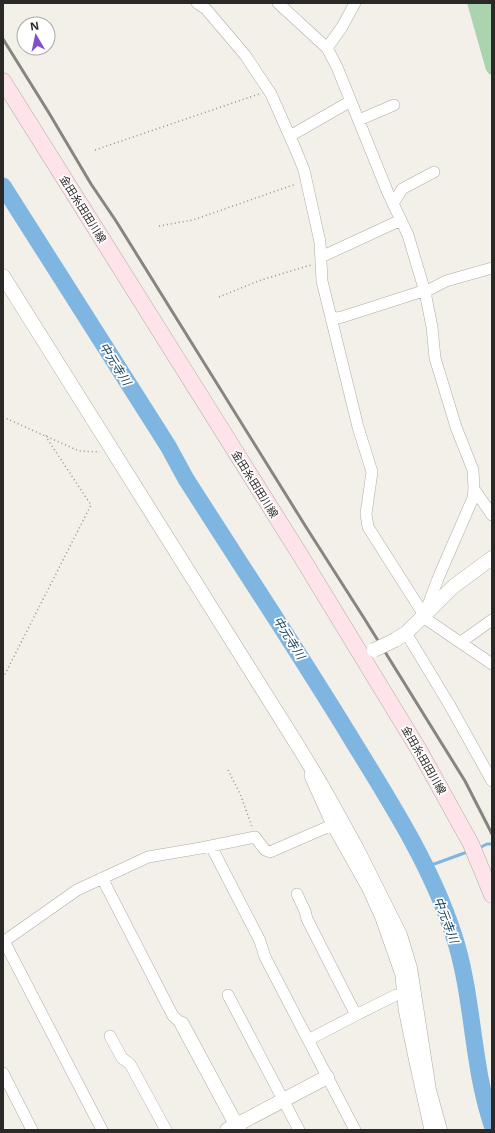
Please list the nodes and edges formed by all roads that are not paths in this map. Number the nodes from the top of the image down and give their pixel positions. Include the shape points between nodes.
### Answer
1 (197, 3) edge
2 (278, 3) edge
3 (355, 3) edge
4 (327, 48) junction
5 (3, 81) edge
6 (351, 101) junction
7 (394, 105) dead end
8 (359, 120) junction
9 (290, 136) junction
10 (434, 172) dead end
11 (393, 204) junction
12 (401, 220) junction
13 (321, 259) junction
14 (492, 268) edge
15 (3, 276) edge
16 (425, 292) junction
17 (331, 319) junction
18 (474, 489) junction
19 (492, 515) edge
20 (492, 558) edge
21 (424, 615) junction
22 (492, 620) edge
23 (401, 637) junction
24 (461, 642) junction
25 (368, 654) junction
26 (492, 664) edge
27 (312, 771) junction
28 (492, 781) edge
29 (332, 825) junction
30 (211, 846) junction
31 (102, 878) junction
32 (297, 894) dead end
33 (492, 895) edge
34 (4, 942) edge
35 (403, 994) junction
36 (228, 995) dead end
37 (356, 1015) junction
38 (182, 1024) joint
39 (110, 1036) dead end
40 (308, 1040) junction
41 (3, 1073) edge
42 (327, 1077) junction
43 (283, 1100) junction
44 (234, 1128) edge
45 (32, 1130) edge
46 (102, 1130) edge
47 (166, 1130) edge
48 (298, 1130) edge
49 (354, 1130) edge
50 (430, 1130) edge
51 (440, 1130) edge

1 - 9 street via 206,9 245,55 271,94
2 - 4 street
3 - 4 street
4 - 6 street
5 - 25 main road, 金田糸田田川線 via 294,546
6 - 8 street
6 - 9 street
7 - 8 street
8 - 11 street
9 - 13 street via 304,170 320,242
10 - 11 street via 402,189
11 - 12 street
12 - 13 street
12 - 16 street
13 - 17 street via 322,281
14 - 16 street via 446,281
15 - 27 street
16 - 17 street
16 - 18 street via 436,358 456,427 473,470
17 - 21 street via 372,472 366,514 368,528
18 - 19 street
18 - 21 street via 473,498
20 - 21 street via 454,586
21 - 23 street
21 - 24 street via 423,617
22 - 24 street
23 - 25 street, bridge
23 - 28 street via 449,704
24 - 26 street
25 - 33 main road, 金田糸田田川線 via 471,844
27 - 29 street via 310,776
27 - 51 street via 357,849 400,935 410,968 429,1090
29 - 30 street via 270,852 265,850 255,837
29 - 35 street via 368,889 381,918 402,975
30 - 31 street via 148,857
30 - 40 street
31 - 34 street via 77,890
31 - 38 street via 173,1016
32 - 37 street via 307,920
34 - 46 street
35 - 37 street
35 - 50 street via 412,1053
36 - 43 street
37 - 40 street
38 - 44 street
39 - 47 street via 122,1058 130,1064
40 - 42 street
41 - 45 street
42 - 43 street
42 - 49 street
43 - 44 street
43 - 48 street

